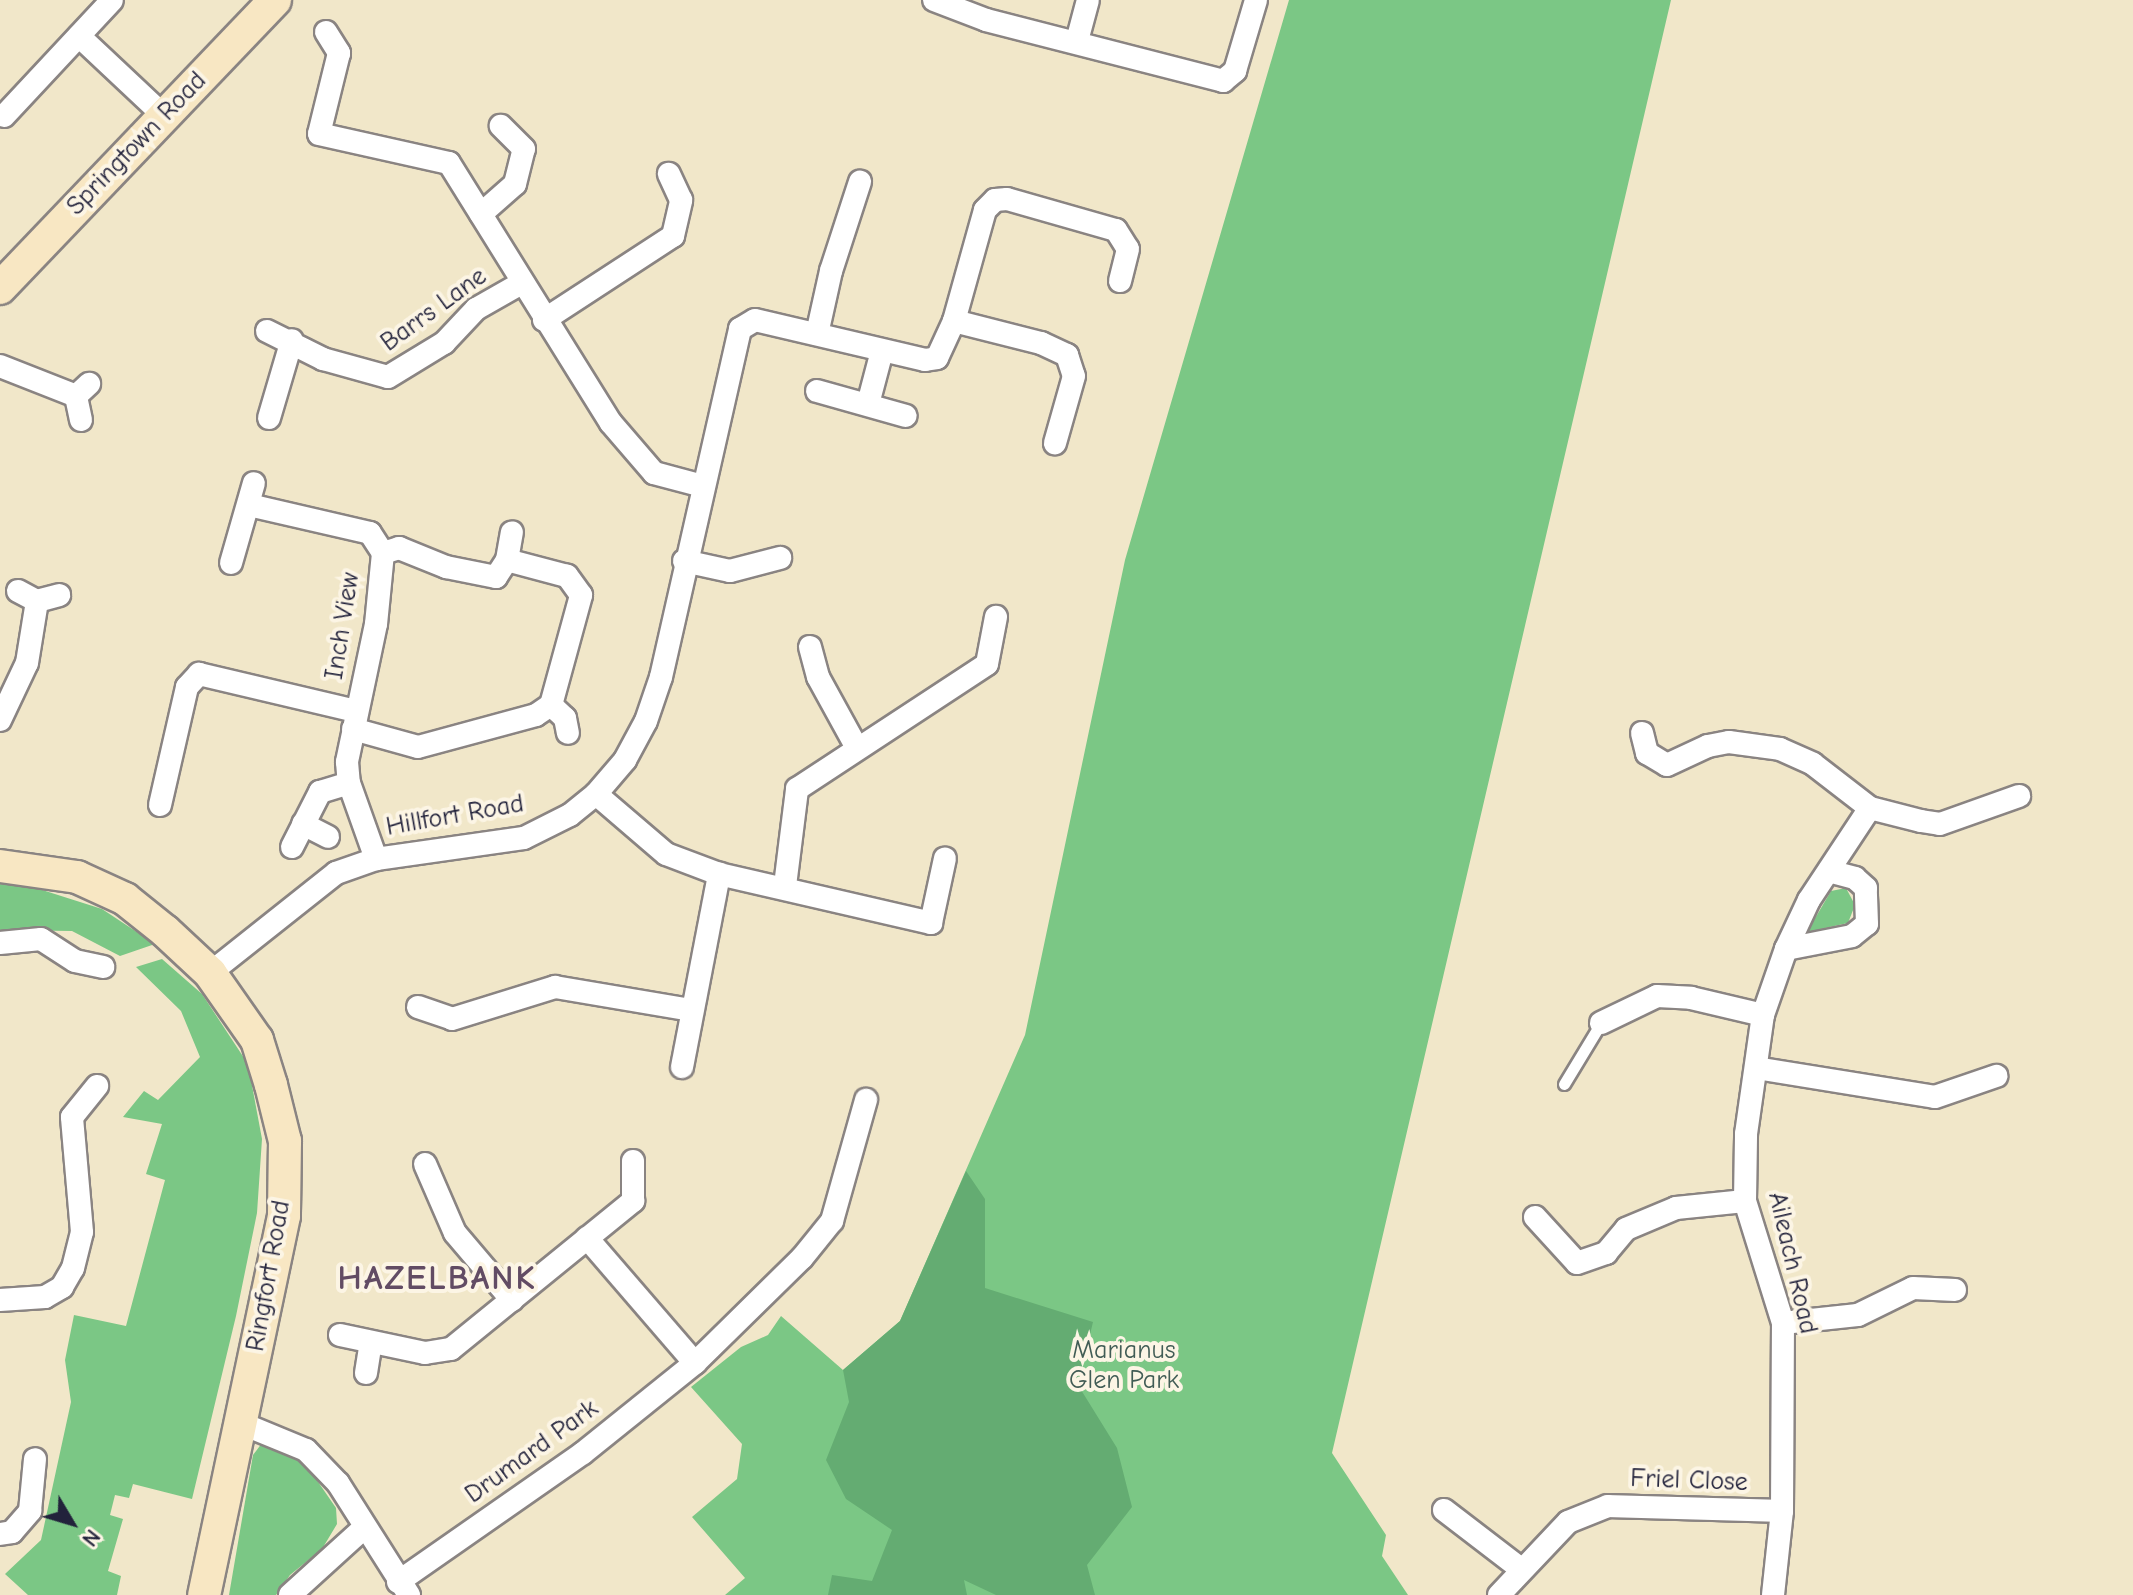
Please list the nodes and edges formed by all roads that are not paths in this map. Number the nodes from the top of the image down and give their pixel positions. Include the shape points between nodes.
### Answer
1 (112, 0) edge
2 (275, 0) edge
3 (934, 0) edge
4 (1088, 0) edge
5 (1256, 0) edge
6 (326, 32) dead end
7 (79, 36) junction
8 (1077, 41) junction
9 (163, 115) junction
10 (4, 116) dead end
11 (501, 126) dead end
12 (669, 174) dead end
13 (860, 182) dead end
14 (481, 214) junction
15 (1120, 281) dead end
16 (520, 284) junction
17 (0, 288) edge
18 (544, 320) junction
19 (954, 321) junction
20 (267, 331) dead end
21 (817, 334) junction
22 (292, 340) junction
23 (882, 351) junction
24 (0, 366) edge
25 (817, 391) dead end
26 (868, 404) junction
27 (906, 416) dead end
28 (269, 418) dead end
29 (81, 420) dead end
30 (1055, 443) dead end
31 (703, 486) junction
32 (512, 532) dead end
33 (383, 553) junction
34 (780, 558) dead end
35 (684, 561) junction
36 (231, 563) dead end
37 (501, 569) junction
38 (38, 595) dead end
39 (996, 617) dead end
40 (810, 647) dead end
41 (551, 705) junction
42 (0, 720) edge
43 (355, 720) junction
44 (568, 733) dead end
45 (1642, 733) dead end
46 (856, 746) junction
47 (349, 783) junction
48 (596, 794) junction
49 (2019, 796) dead end
50 (160, 805) dead end
51 (1870, 808) junction
52 (303, 824) junction
53 (328, 837) dead end
54 (292, 847) dead end
55 (945, 858) dead end
56 (376, 859) junction
57 (0, 866) edge
58 (1829, 871) junction
59 (719, 874) junction
60 (785, 886) junction
61 (0, 943) edge
62 (1786, 949) junction
63 (103, 967) dead end
64 (210, 973) junction
65 (418, 1007) dead end
66 (691, 1010) junction
67 (1763, 1015) junction
68 (1601, 1023) joint
69 (682, 1067) dead end
70 (1756, 1068) junction
71 (1996, 1076) dead end
72 (1564, 1084) dead end
73 (97, 1086) dead end
74 (866, 1100) dead end
75 (633, 1161) dead end
76 (425, 1164) dead end
77 (1745, 1201) junction
78 (1535, 1217) dead end
79 (587, 1238) junction
80 (1955, 1290) dead end
81 (0, 1300) edge
82 (512, 1300) junction
83 (1783, 1323) junction
84 (340, 1335) dead end
85 (371, 1343) junction
86 (695, 1363) junction
87 (366, 1373) dead end
88 (238, 1422) junction
89 (35, 1459) dead end
90 (1444, 1510) dead end
91 (1782, 1511) junction
92 (365, 1527) junction
93 (0, 1534) edge
94 (1521, 1569) junction
95 (404, 1588) edge
96 (292, 1594) edge
97 (204, 1595) edge
98 (1499, 1595) edge
99 (1773, 1595) edge

1 - 7 street
2 - 9 street, Springtown Road
3 - 8 street via 986,20
4 - 8 street
5 - 8 street via 1235,71 1223,81
6 - 14 street, Barrs Lane via 339,53 319,134 449,163
7 - 9 street
7 - 10 street
9 - 17 street, Springtown Road
11 - 14 street via 524,149 515,184
12 - 18 street via 681,200 673,236
13 - 21 street
14 - 16 street, Barrs Lane
15 - 19 street via 1128,249 1116,230 995,200 985,210
16 - 18 street, Barrs Lane
16 - 22 street, Barrs Lane via 476,309 444,343 388,377 323,359
18 - 31 street, Barrs Lane via 611,423 654,473
19 - 23 street, Hillfort Road via 937,358
19 - 30 street via 1067,355 1074,376
20 - 22 street, Barrs Lane
21 - 23 street, Hillfort Road
21 - 31 street, Hillfort Road via 755,320 740,329
22 - 28 street
23 - 26 street
24 - 29 street via 82,390
25 - 26 street
26 - 27 street
31 - 35 street, Hillfort Road
32 - 37 street
33 - 36 street, Inch View via 370,533 252,494
33 - 37 street via 399,548 446,567
33 - 43 street, Inch View via 376,624
34 - 35 street via 730,571
35 - 48 street, Hillfort Road via 646,721 625,760
37 - 41 street via 567,576 581,595
38 - 42 street via 27,663
39 - 46 street via 987,664
40 - 46 street via 818,677
41 - 43 street, Inch View via 536,715 418,747
41 - 44 street via 565,718
43 - 47 street, Inch View
43 - 50 street, Inch View via 199,674 187,687
45 - 51 street via 1647,753 1667,765 1729,742 1780,749 1813,764
46 - 60 street via 797,789
47 - 52 street via 320,792
47 - 56 street, Inch View
48 - 56 street, Hillfort Road via 570,815 524,838
48 - 59 street via 666,854
49 - 51 street via 1940,824
51 - 58 street, Aileach Road
52 - 53 street
52 - 54 street
55 - 60 street via 931,923
56 - 64 street, Hillfort Road via 336,873 303,895
57 - 64 street, Ringfort Road via 77,877 125,899
58 - 62 street, Aileach Road
58 - 62 street via 1866,888 1867,924 1852,936
59 - 60 street
59 - 66 street
61 - 63 street via 41,939 75,961
62 - 67 street, Aileach Road
64 - 88 street, Ringfort Road via 257,1040 285,1141 284,1216
65 - 66 street via 452,1019 555,987
66 - 69 street
67 - 68 street via 1691,998 1657,996
67 - 70 street, Aileach Road
68 - 72 lane
70 - 71 street via 1935,1097
70 - 77 street, Aileach Road via 1746,1134
73 - 81 street via 72,1117 82,1232 73,1268 62,1287 45,1297
74 - 86 street, Drumard Park via 832,1221 802,1258
75 - 79 street via 633,1201
76 - 82 street via 455,1233
77 - 78 street via 1676,1208 1626,1229 1606,1253 1577,1263
77 - 83 street, Aileach Road
79 - 82 street
79 - 86 street
80 - 83 street via 1913,1288 1858,1315
82 - 85 street via 451,1349 425,1353
83 - 91 street, Aileach Road
84 - 85 street
85 - 87 street
86 - 95 street, Drumard Park
88 - 92 street, Drumard Park via 306,1450 338,1483
88 - 97 street, Ringfort Road
89 - 93 street via 30,1511 12,1532
90 - 94 street
91 - 94 street, Friel Close via 1608,1506 1568,1522
91 - 99 street, Aileach Road
92 - 95 street, Drumard Park
92 - 96 street
94 - 98 street, Friel Close

